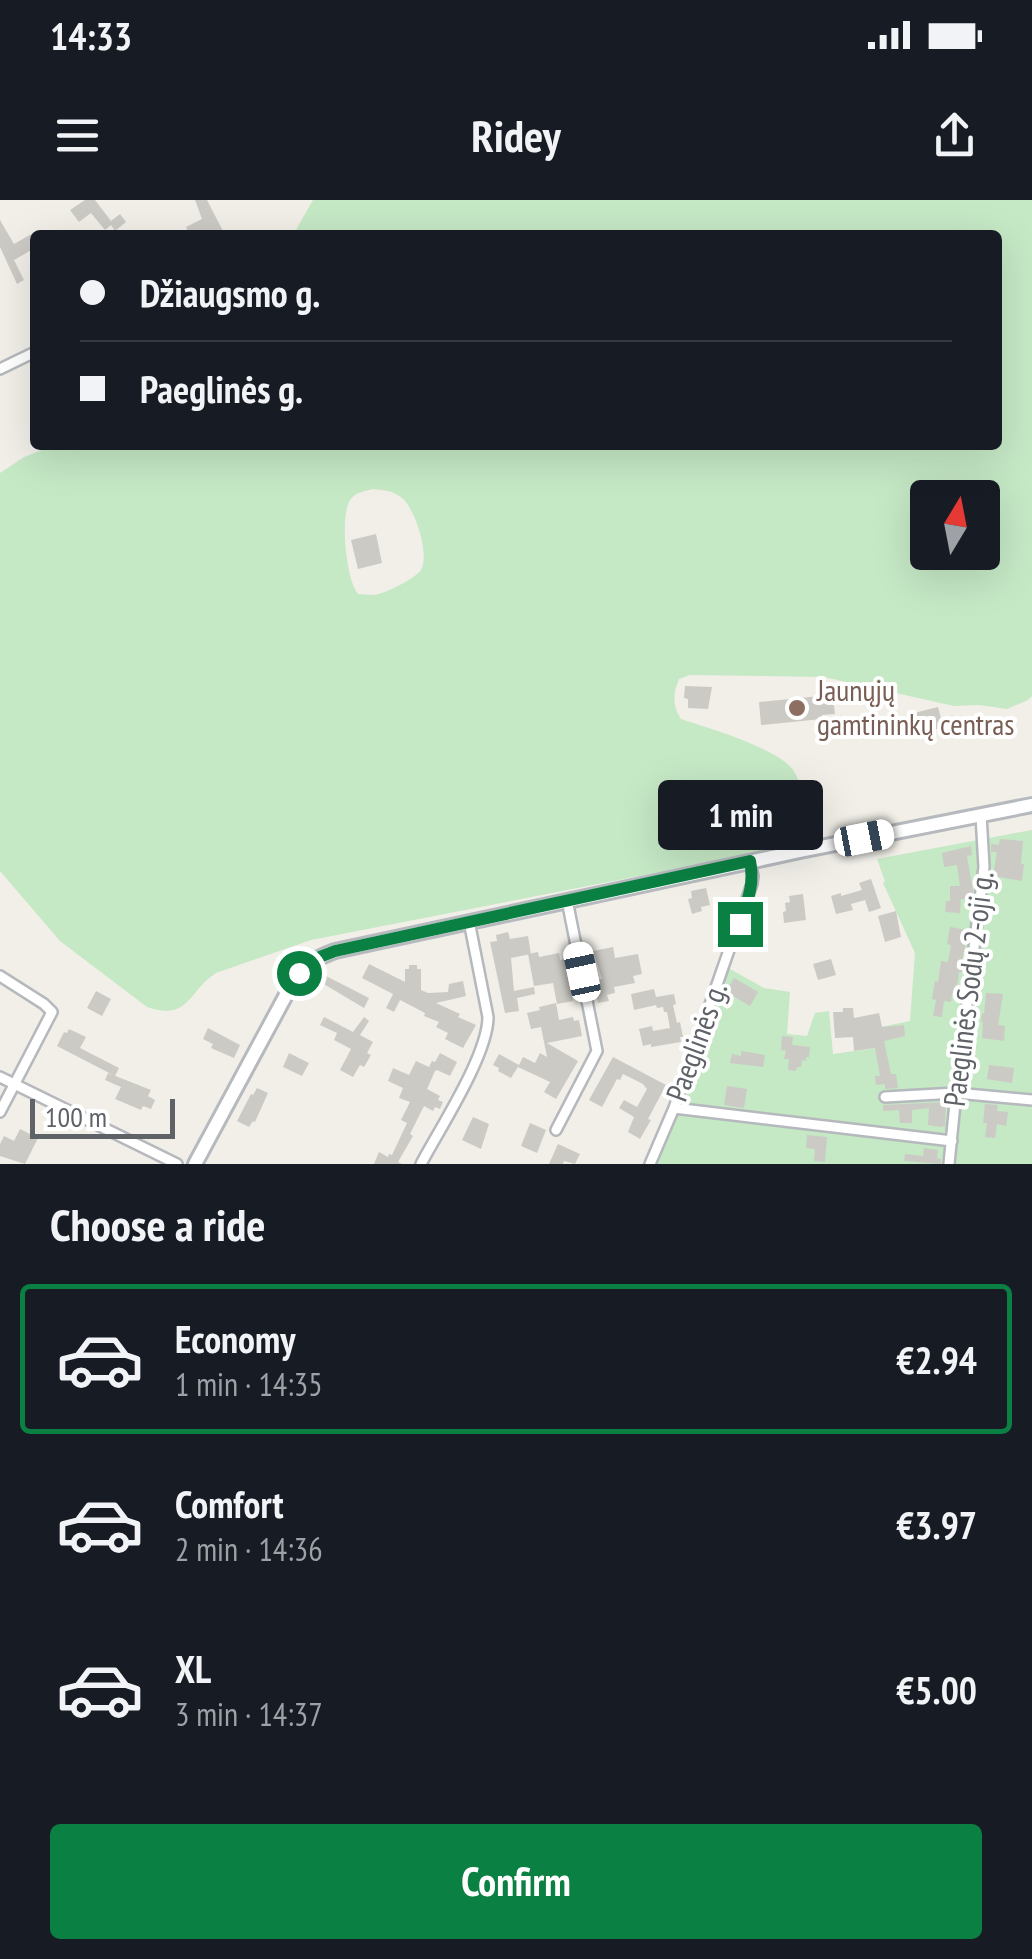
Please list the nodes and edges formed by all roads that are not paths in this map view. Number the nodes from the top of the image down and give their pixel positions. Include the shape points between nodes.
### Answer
1 (30, 354) edge
2 (0, 368) edge
3 (1032, 804) edge
4 (980, 815) junction
5 (750, 861) junction
6 (566, 900) junction
7 (469, 921) junction
8 (0, 976) edge
9 (0, 1077) edge
10 (15, 1084) junction
11 (956, 1093) junction
12 (885, 1097) dead end
13 (1032, 1100) edge
14 (674, 1108) junction
15 (0, 1112) edge
16 (556, 1130) dead end
17 (952, 1142) junction
18 (177, 1164) edge
19 (196, 1164) edge
20 (421, 1164) edge
21 (650, 1164) edge
22 (949, 1164) edge

1 - 2 street
3 - 4 street
4 - 5 street
4 - 11 street, Paeglinės Sodų 2-oji g. via 984,867
5 - 6 street
5 - 14 street, Paeglinės g. via 752,884
6 - 7 street
6 - 16 street via 597,1050
7 - 19 street via 335,951 306,965
7 - 20 street via 488,1026
8 - 10 street via 50,1009
9 - 10 street
10 - 15 street
10 - 18 street
11 - 12 street
11 - 13 street
11 - 17 street, Paeglinės Sodų 2-oji g.
14 - 17 street
14 - 21 street, Paeglinės g.
17 - 22 street, Paeglinės Sodų 2-oji g.

